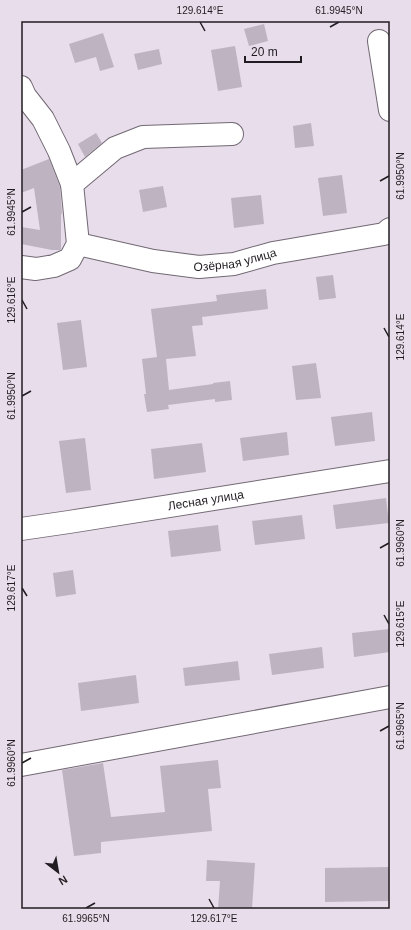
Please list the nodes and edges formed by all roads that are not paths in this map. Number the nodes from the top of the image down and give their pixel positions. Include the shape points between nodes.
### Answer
1 (379, 41) dead end
2 (21, 87) edge
3 (390, 110) edge
4 (232, 134) dead end
5 (72, 184) junction
6 (390, 228) edge
7 (78, 244) junction
8 (21, 267) edge
9 (390, 471) edge
10 (21, 529) edge
11 (390, 697) edge
12 (21, 765) edge

1 - 3 street
2 - 5 street via 43,119
4 - 5 street via 143,136 116,148
5 - 7 street
6 - 7 street, Озёрная улица via 384,234 273,253 234,264 199,267 153,261
7 - 8 street via 70,259 54,266 36,269
9 - 10 street, Лесная улица
11 - 12 street

